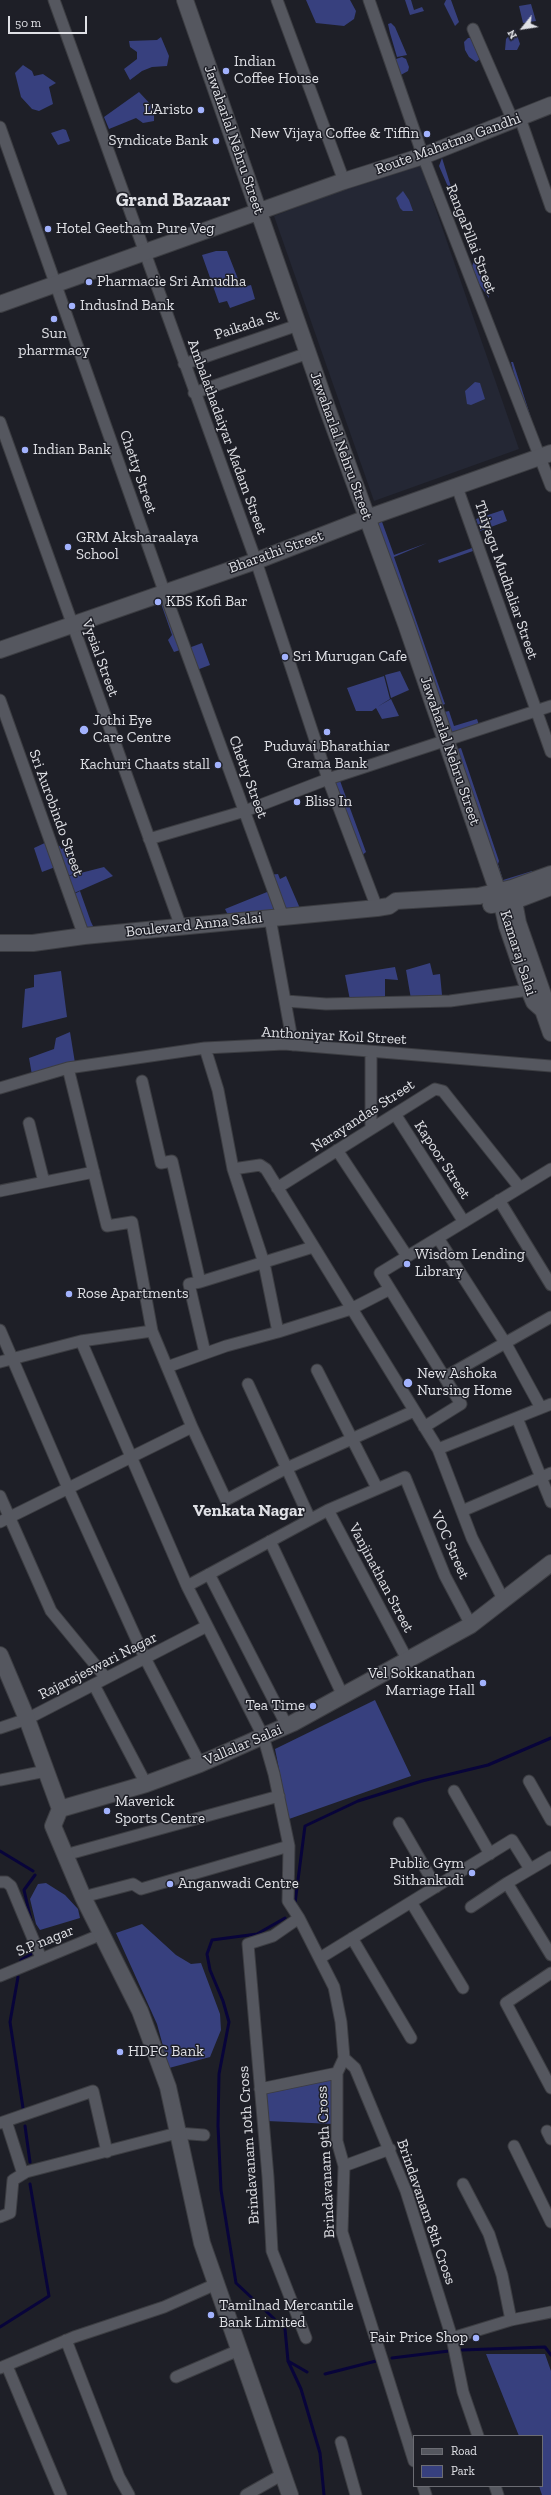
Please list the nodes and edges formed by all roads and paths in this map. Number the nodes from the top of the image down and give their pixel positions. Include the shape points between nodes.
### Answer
1 (54, 0) edge
2 (185, 0) edge
3 (277, 0) edge
4 (369, 0) edge
5 (473, 29) dead end
6 (551, 105) edge
7 (516, 119) junction
8 (0, 127) edge
9 (423, 156) junction
10 (344, 181) junction
11 (551, 207) edge
12 (259, 212) junction
13 (146, 252) junction
14 (57, 284) junction
15 (0, 304) edge
16 (298, 325) junction
17 (308, 353) junction
18 (184, 364) junction
19 (194, 393) junction
20 (0, 422) edge
21 (546, 455) edge
22 (551, 486) edge
23 (458, 487) junction
24 (367, 518) junction
25 (256, 561) junction
26 (164, 592) junction
27 (72, 624) junction
28 (0, 650) edge
29 (0, 700) edge
30 (551, 706) edge
31 (536, 711) junction
32 (446, 742) junction
33 (551, 752) edge
34 (328, 779) junction
35 (245, 811) junction
36 (149, 838) junction
37 (551, 874) edge
38 (546, 889) edge
39 (506, 896) junction
40 (383, 907) junction
41 (276, 917) junction
42 (518, 923) junction
43 (181, 927) junction
44 (84, 936) junction
45 (0, 943) edge
46 (529, 990) junction
47 (286, 1001) junction
48 (543, 1010) junction
49 (551, 1033) edge
50 (293, 1045) junction
51 (205, 1048) junction
52 (371, 1052) junction
53 (551, 1066) edge
54 (68, 1068) junction
55 (142, 1081) dead end
56 (0, 1088) edge
57 (395, 1114) junction
58 (28, 1123) dead end
59 (371, 1129) junction
60 (337, 1150) junction
61 (233, 1169) junction
62 (551, 1169) edge
63 (94, 1172) junction
64 (44, 1182) junction
65 (277, 1188) junction
66 (520, 1188) junction
67 (0, 1191) edge
68 (499, 1200) junction
69 (464, 1222) junction
70 (438, 1238) junction
71 (313, 1246) junction
72 (407, 1256) junction
73 (264, 1263) junction
74 (200, 1282) junction
75 (551, 1285) edge
76 (390, 1289) junction
77 (351, 1309) junction
78 (551, 1317) edge
79 (0, 1330) edge
80 (152, 1331) junction
81 (278, 1332) junction
82 (81, 1341) junction
83 (506, 1344) junction
84 (205, 1353) junction
85 (13, 1359) junction
86 (0, 1362) edge
87 (167, 1367) junction
88 (318, 1370) dead end
89 (445, 1378) junction
90 (248, 1384) dead end
91 (546, 1406) edge
92 (414, 1411) junction
93 (517, 1418) junction
94 (192, 1427) junction
95 (424, 1427) junction
96 (353, 1438) junction
97 (438, 1449) junction
98 (132, 1456) junction
99 (287, 1468) junction
100 (547, 1475) edge
101 (68, 1488) junction
102 (377, 1488) junction
103 (0, 1496) edge
104 (551, 1502) edge
105 (328, 1510) junction
106 (462, 1511) junction
107 (310, 1519) junction
108 (4, 1520) edge
109 (270, 1541) junction
110 (551, 1563) edge
111 (209, 1574) junction
112 (187, 1586) junction
113 (503, 1599) junction
114 (471, 1625) junction
115 (207, 1626) junction
116 (0, 1655) edge
117 (145, 1658) junction
118 (408, 1661) junction
119 (106, 1678) junction
120 (94, 1685) junction
121 (343, 1696) junction
122 (27, 1719) junction
123 (287, 1726) junction
124 (0, 1728) edge
125 (263, 1736) junction
126 (200, 1764) junction
127 (46, 1771) junction
128 (0, 1780) edge
129 (529, 1781) dead end
130 (146, 1784) junction
131 (454, 1791) dead end
132 (279, 1796) junction
133 (60, 1808) junction
134 (551, 1820) edge
135 (399, 1823) dead end
136 (289, 1846) junction
137 (490, 1854) junction
138 (65, 1855) junction
139 (551, 1856) edge
140 (530, 1870) junction
141 (0, 1882) edge
142 (507, 1883) junction
143 (436, 1887) junction
144 (83, 1897) junction
145 (411, 1902) junction
146 (471, 1907) dead end
147 (299, 1918) junction
148 (102, 1934) junction
149 (352, 1938) junction
150 (551, 1955) edge
151 (41, 1958) junction
152 (320, 1958) junction
153 (551, 1973) edge
154 (0, 1976) edge
155 (463, 1988) dead end
156 (411, 2038) dead end
157 (344, 2058) junction
158 (337, 2073) junction
159 (548, 2076) edge
160 (551, 2088) edge
161 (260, 2089) junction
162 (3, 2122) edge
163 (177, 2133) junction
164 (204, 2135) dead end
165 (514, 2146) dead end
166 (390, 2149) junction
167 (107, 2152) junction
168 (344, 2166) junction
169 (23, 2174) junction
170 (463, 2184) dead end
171 (0, 2217) edge
172 (551, 2222) edge
173 (216, 2284) junction
174 (551, 2312) edge
175 (511, 2320) junction
176 (306, 2338) dead end
177 (452, 2338) junction
178 (66, 2340) junction
179 (239, 2350) junction
180 (4, 2367) edge
181 (176, 2377) dead end
182 (478, 2435) edge
183 (341, 2442) dead end
184 (413, 2457) edge
185 (283, 2474) junction
186 (61, 2495) edge
187 (129, 2495) edge
188 (246, 2495) edge
189 (290, 2495) edge
190 (356, 2495) edge

1 - 13 street, Ambalathadaiyar Madam Street
2 - 12 street, Jawaharlal Nehru Street
3 - 10 street
4 - 9 street, RangaPillai Street
5 - 7 street
6 - 7 street, Route Mahatma Gandhi
7 - 9 street, Route Mahatma Gandhi
7 - 11 street
8 - 14 street, Chetty Street
9 - 10 street, Route Mahatma Gandhi
9 - 21 street, RangaPillai Street
10 - 12 street, Route Mahatma Gandhi
12 - 13 street, Route Mahatma Gandhi
12 - 16 street, Jawaharlal Nehru Street
13 - 14 street
13 - 18 street, Ambalathadaiyar Madam Street
14 - 15 street
14 - 26 street, Chetty Street
16 - 17 street, Jawaharlal Nehru Street
16 - 18 street, Paikada St
17 - 19 street
17 - 24 street, Jawaharlal Nehru Street
18 - 19 street, Ambalathadaiyar Madam Street
19 - 25 street, Ambalathadaiyar Madam Street
20 - 27 street, Vysial Street
21 - 22 street, RangaPillai Street
21 - 23 street, Bharathi Street
23 - 24 street, Bharathi Street
23 - 31 street, Thiyagu Mudhaliar Street
24 - 25 street, Bharathi Street
24 - 32 street, Jawaharlal Nehru Street
25 - 26 street, Bharathi Street
25 - 34 street, Ambalathadaiyar Madam Street
26 - 27 street, Bharathi Street
26 - 35 street, Chetty Street
27 - 28 street, Bharathi Street
27 - 36 street, Vysial Street
29 - 44 street, Sri Aurobindo Street
30 - 31 street
31 - 32 street
31 - 33 street, Thiyagu Mudhaliar Street
32 - 34 street
32 - 39 street, Jawaharlal Nehru Street
34 - 35 street
34 - 40 street, Ambalathadaiyar Madam Street
35 - 36 street
35 - 41 street, Chetty Street
36 - 43 street, Vysial Street
37 - 39 street, Boulevard Anna Salai
38 - 39 street, Boulevard Anna Salai
38 - 42 street via 530,901
39 - 40 street, Boulevard Anna Salai via 396,901
39 - 42 street, Kamaraj Salai
39 - 46 street, Kamaraj Salai via 507,926
40 - 41 street, Boulevard Anna Salai
41 - 43 street, Boulevard Anna Salai
41 - 47 street, Chetty Street
42 - 48 street, Kamaraj Salai via 545,1000
43 - 44 street, Boulevard Anna Salai
44 - 45 street, Boulevard Anna Salai via 33,943
46 - 47 street via 450,1001 326,1004
46 - 48 street, Kamaraj Salai via 534,1002
47 - 50 street, Chetty Street
48 - 49 street, Kamaraj Salai
50 - 51 street, Anthoniyar Koil Street
50 - 52 street, Anthoniyar Koil Street
51 - 54 street, Anthoniyar Koil Street
51 - 61 street via 218,1090
52 - 53 street, Anthoniyar Koil Street
52 - 59 street
54 - 56 street, Anthoniyar Koil Street
54 - 63 street
55 - 74 street via 160,1163 172,1161
57 - 59 street, Narayandas Street
57 - 66 street, Narayandas Street via 431,1090 442,1091
57 - 69 street, Kapoor Street
58 - 64 street
59 - 60 street, Narayandas Street
60 - 65 street, Narayandas Street
60 - 72 street
61 - 65 street via 263,1166
61 - 73 street
62 - 66 street
63 - 64 street
63 - 80 street via 107,1226 132,1222
64 - 67 street
65 - 71 street
66 - 68 street
68 - 69 street
68 - 75 street
69 - 70 street
70 - 72 street
70 - 83 street
71 - 73 street
71 - 77 street
72 - 76 street via 380,1273
73 - 74 street
73 - 81 street
74 - 84 street via 189,1284
76 - 77 street
76 - 89 street
77 - 81 street
77 - 92 street
78 - 83 street
79 - 85 street
80 - 82 street
80 - 87 street
81 - 84 street
82 - 85 street
82 - 98 street
83 - 89 street
83 - 91 street
84 - 87 street
85 - 86 street
85 - 101 street
87 - 94 street
88 - 96 street
89 - 95 street via 461,1404
90 - 99 street
91 - 93 street
92 - 95 street
92 - 96 street
93 - 97 street
93 - 100 street
94 - 98 street
94 - 99 street via 226,1500
95 - 97 street
96 - 99 street
96 - 102 street
97 - 106 street
98 - 101 street
98 - 112 street
99 - 107 street
100 - 104 street
100 - 106 street
101 - 108 street
101 - 117 street
102 - 105 street
102 - 114 street, VOC Street via 405,1477 445,1576
103 - 108 street
105 - 107 street
105 - 118 street, Vanjinathan Street
106 - 113 street via 472,1538
107 - 109 street
108 - 119 street via 51,1611
109 - 111 street
109 - 121 street
110 - 113 street, Vallalar Salai
111 - 112 street
111 - 123 street
112 - 115 street
113 - 114 street, Vallalar Salai
114 - 118 street, Vallalar Salai
115 - 117 street, Rajarajeswari Nagar
115 - 125 street
116 - 122 street
117 - 119 street, Rajarajeswari Nagar
117 - 126 street
118 - 121 street, Vallalar Salai
119 - 120 street, Rajarajeswari Nagar
120 - 122 street, Rajarajeswari Nagar
120 - 130 street
121 - 123 street, Vallalar Salai
122 - 124 street, Rajarajeswari Nagar
122 - 127 street
123 - 125 street, Vallalar Salai
125 - 126 street, Vallalar Salai
125 - 132 street
126 - 130 street, Vallalar Salai
127 - 128 street
127 - 133 street
129 - 134 street
130 - 133 street, Vallalar Salai
131 - 137 street
132 - 136 street
132 - 138 street
133 - 138 street via 53,1826
135 - 143 street
136 - 144 street via 141,1889 133,1884
136 - 147 street via 288,1901
137 - 140 street via 512,1840
137 - 143 street
138 - 144 street
139 - 140 street
140 - 142 street
141 - 151 street via 6,1882 11,1886
142 - 146 street
142 - 150 street
143 - 145 street
144 - 148 street
145 - 149 street
145 - 155 street
147 - 152 street
147 - 161 street, Brindavanam 10th Cross via 273,1936 248,1944
148 - 151 street, S.P nagar
148 - 163 street via 140,2011 168,2087
149 - 152 street
149 - 156 street
151 - 154 street, S.P nagar
152 - 157 street via 334,1987 341,2022
153 - 159 street via 506,2003
157 - 158 street, Brindavanam 9th Cross
157 - 166 street, Brindavanam 8th Cross via 355,2068
158 - 161 street
158 - 168 street, Brindavanam 9th Cross via 337,2141
159 - 160 street
161 - 176 street, Brindavanam 10th Cross via 272,2251
162 - 167 street via 93,2091
162 - 169 street
163 - 164 street
163 - 167 street
163 - 173 street via 202,2243
165 - 172 street
166 - 168 street
166 - 177 street, Brindavanam 8th Cross via 406,2191
167 - 169 street
168 - 184 street, Brindavanam 9th Cross via 342,2232
169 - 171 street via 14,2180 10,2213
170 - 175 street via 489,2234 502,2275
173 - 178 street via 164,2307
173 - 179 street
174 - 175 street
175 - 177 street
177 - 182 street, Brindavanam 8th Cross via 463,2392
178 - 180 street
178 - 187 street via 119,2477
179 - 181 street
179 - 185 street
180 - 186 street
183 - 190 street
185 - 188 street
185 - 189 street

